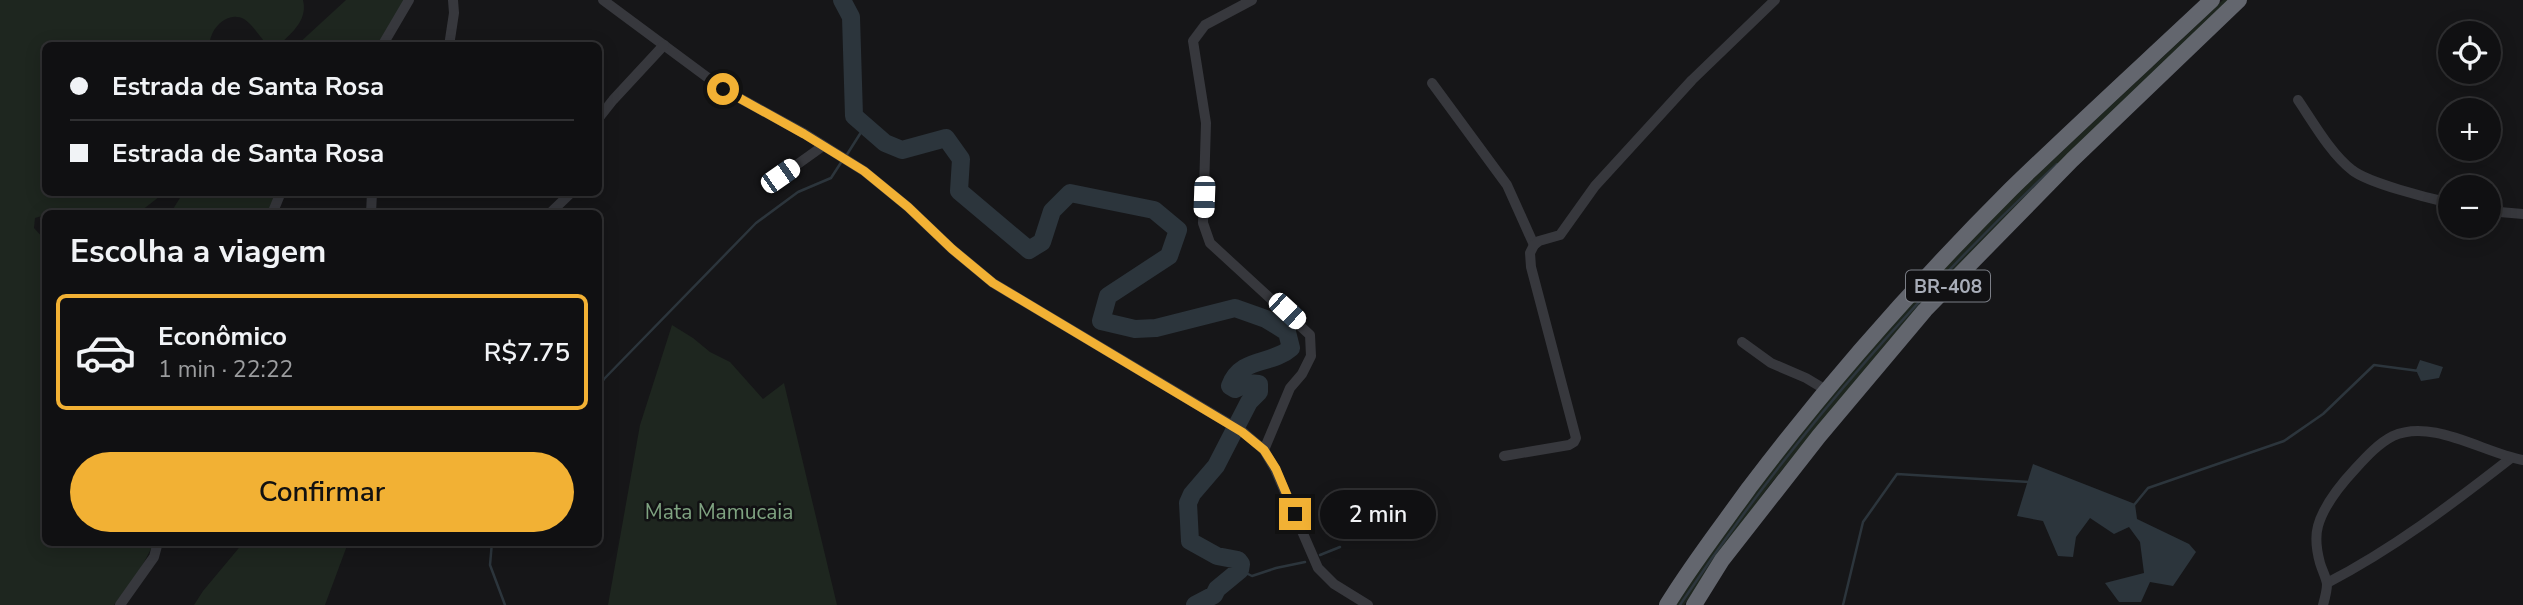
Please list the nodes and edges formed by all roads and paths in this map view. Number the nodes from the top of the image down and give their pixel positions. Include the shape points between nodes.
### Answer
1 (409, 0) edge
2 (453, 0) edge
3 (603, 0) edge
4 (1252, 0) edge
5 (1775, 0) edge
6 (2209, 0) edge
7 (2239, 0) edge
8 (384, 42) edge
9 (450, 42) edge
10 (664, 45) junction
11 (1432, 83) dead end
12 (2298, 100) dead end
13 (602, 114) edge
14 (823, 146) junction
15 (780, 176) dead end
16 (568, 196) edge
17 (2438, 200) edge
18 (553, 210) edge
19 (2501, 212) edge
20 (2523, 214) edge
21 (1534, 245) junction
22 (1742, 342) dead end
23 (1826, 390) junction
24 (1264, 450) junction
25 (1504, 456) dead end
26 (2511, 458) junction
27 (2523, 460) edge
28 (1765, 467) junction
29 (157, 546) edge
30 (2327, 583) junction
31 (120, 605) edge
32 (1368, 605) edge
33 (1657, 605) edge
34 (1667, 605) edge
35 (1693, 605) edge
36 (2323, 605) edge

1 - 8 street
2 - 9 street
3 - 10 street
4 - 24 street via 1205,26 1193,41 1206,123 1205,233 1210,243 1310,335 1311,356 1280,410
5 - 21 street via 1692,80 1604,176 1560,235
6 - 23 highway, BR-408 via 2011,190 1908,296
7 - 35 highway, BR-408 via 1925,310 1796,465
10 - 13 street
10 - 14 street via 723,89
11 - 21 street via 1507,185
12 - 17 street via 2350,169
14 - 15 street
14 - 24 street via 864,171 993,283 1242,432
16 - 18 street
19 - 20 street
21 - 25 street via 1531,267 1576,438 1569,445
22 - 23 street via 1771,363
23 - 28 highway, BR-408
24 - 32 street via 1318,568
26 - 27 street
26 - 30 street via 2412,532
26 - 30 street via 2425,431 2392,436 2350,475 2328,503 2317,527 2320,564
28 - 33 highway via 1737,491 1714,520
28 - 34 highway, BR-408
29 - 31 street
30 - 36 street

